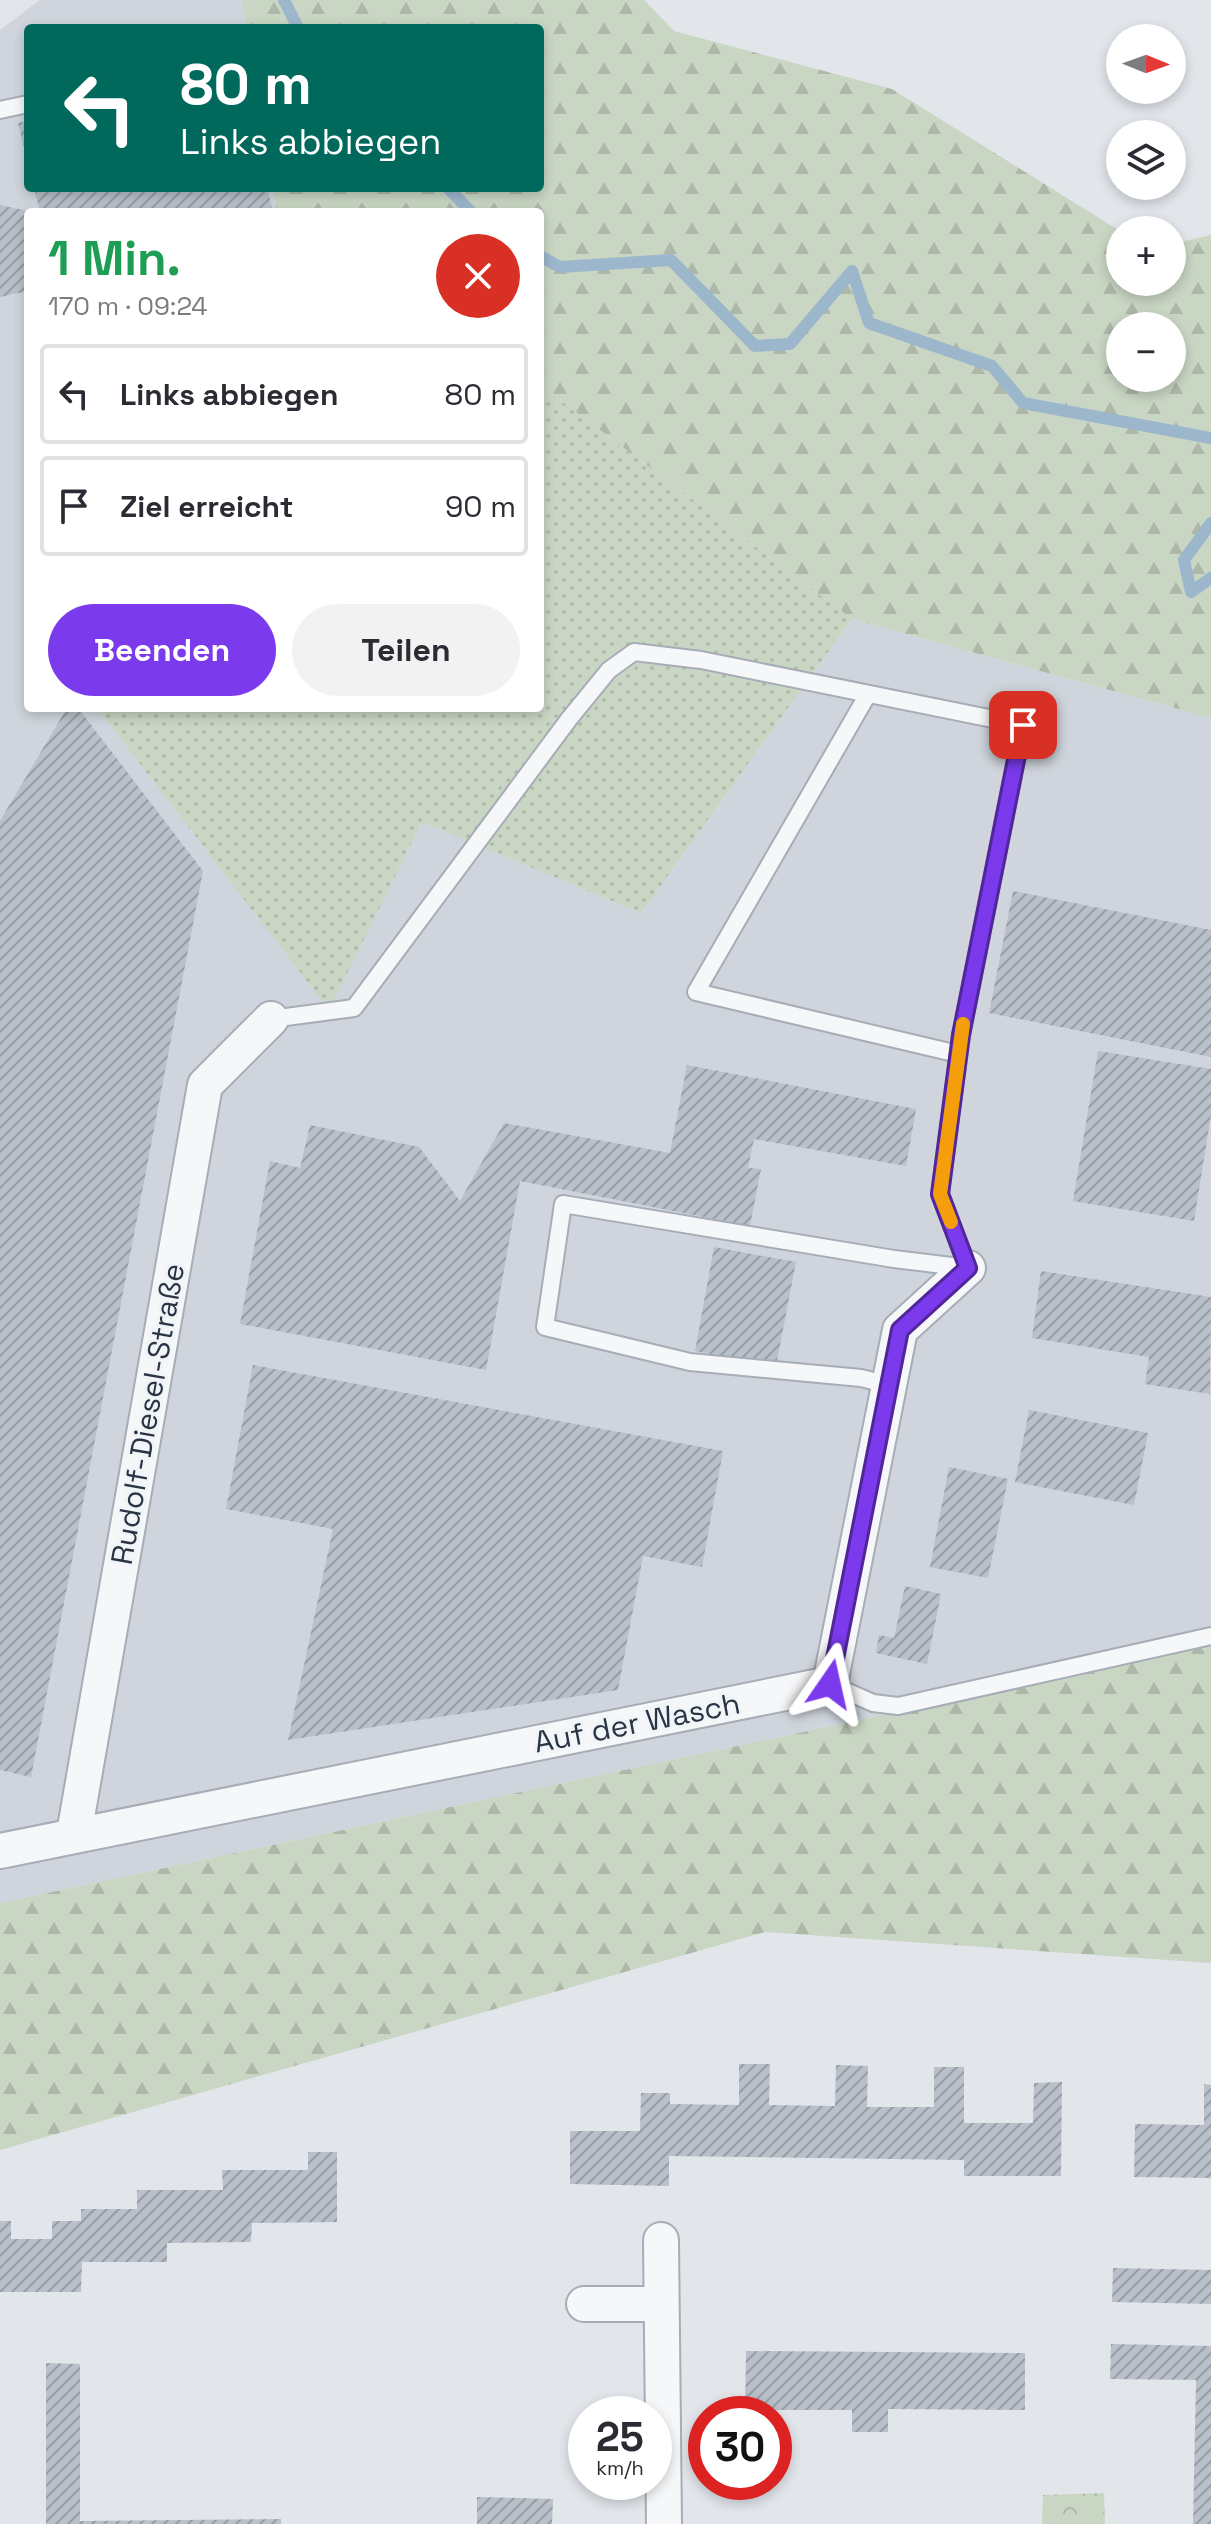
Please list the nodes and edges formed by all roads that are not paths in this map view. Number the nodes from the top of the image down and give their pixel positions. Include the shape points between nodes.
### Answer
1 (24, 105) edge
2 (0, 110) edge
3 (868, 694) junction
4 (271, 1019) joint
5 (958, 1054) junction
6 (968, 1268) junction
7 (889, 1385) junction
8 (1211, 1636) edge
9 (830, 1684) junction
10 (74, 1834) junction
11 (0, 1851) edge
12 (661, 2240) dead end
13 (584, 2304) dead end
14 (660, 2304) junction
15 (664, 2524) edge

1 - 2 lane
3 - 4 lane via 634,652 609,670 569,719 354,1008
3 - 5 lane via 1023,725
3 - 5 lane via 696,992
4 - 10 street, Rudolf-Diesel-Straße via 205,1085
5 - 6 lane via 940,1194
6 - 7 street via 900,1330
6 - 7 lane via 563,1204 545,1327 690,1362
7 - 9 street
8 - 9 lane via 898,1706 873,1703
9 - 10 street, Auf der Wasch
10 - 11 street, Auf der Wasch
12 - 14 street
13 - 14 street
14 - 15 street

